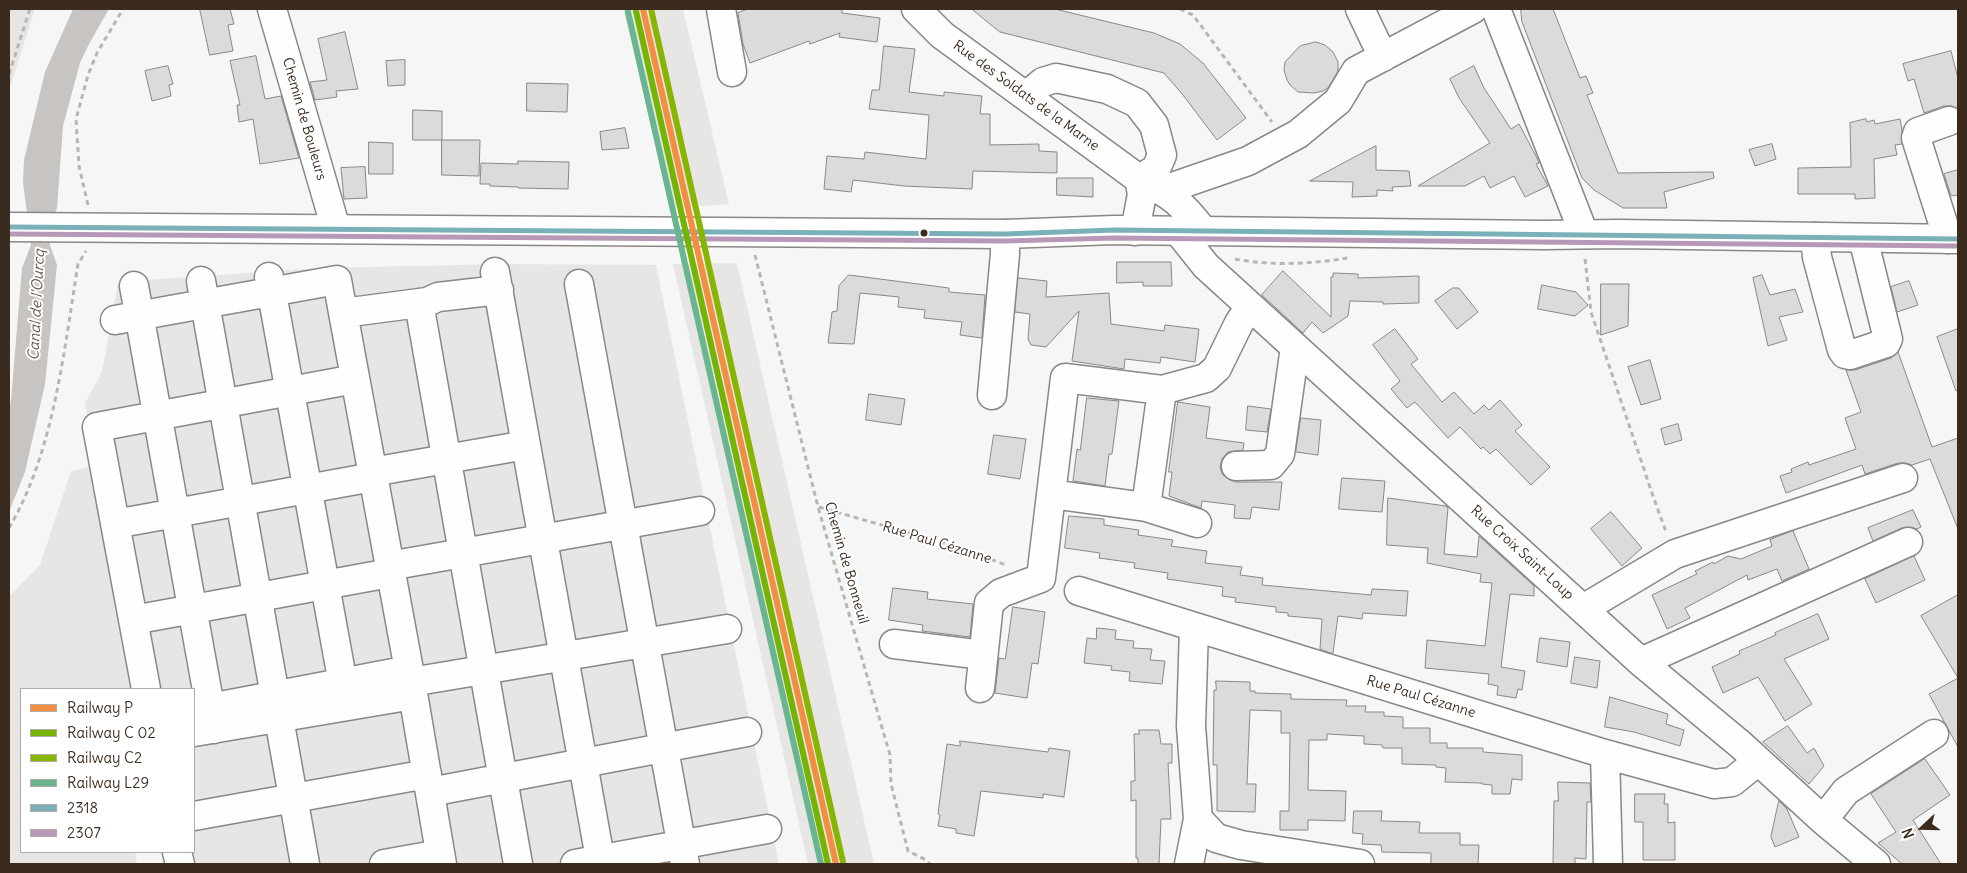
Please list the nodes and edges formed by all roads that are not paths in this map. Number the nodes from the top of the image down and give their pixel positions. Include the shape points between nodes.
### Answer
1 (272, 9) edge
2 (721, 9) edge
3 (916, 9) edge
4 (1360, 9) edge
5 (1473, 9) edge
6 (1496, 9) edge
7 (1382, 57) junction
8 (732, 72) dead end
9 (1026, 96) junction
10 (1949, 121) dead end
11 (1139, 179) junction
12 (1164, 190) junction
13 (10, 228) edge
14 (336, 229) junction
15 (1135, 231) junction
16 (1191, 231) junction
17 (1005, 234) junction
18 (1815, 237) junction
19 (1863, 238) junction
20 (1953, 239) edge
21 (1584, 245) junction
22 (271, 284) junction
23 (579, 284) dead end
24 (134, 286) dead end
25 (203, 293) junction
26 (419, 303) junction
27 (1250, 306) junction
28 (344, 313) junction
29 (128, 318) junction
30 (1295, 347) junction
31 (355, 379) junction
32 (1162, 390) junction
33 (290, 391) junction
34 (992, 395) dead end
35 (222, 404) junction
36 (158, 416) junction
37 (526, 445) junction
38 (447, 459) junction
39 (1236, 466) dead end
40 (372, 475) junction
41 (1902, 478) dead end
42 (308, 489) junction
43 (1051, 494) junction
44 (240, 501) junction
45 (1146, 507) junction
46 (700, 511) dead end
47 (175, 513) junction
48 (1197, 523) dead end
49 (115, 524) junction
50 (623, 524) junction
51 (543, 539) junction
52 (1908, 542) dead end
53 (463, 553) junction
54 (389, 570) junction
55 (1051, 581) junction
56 (325, 585) junction
57 (257, 597) junction
58 (192, 609) junction
59 (1583, 609) junction
60 (133, 620) junction
61 (1194, 627) junction
62 (727, 629) dead end
63 (645, 642) junction
64 (894, 644) dead end
65 (983, 655) junction
66 (564, 656) junction
67 (1641, 662) junction
68 (484, 669) junction
69 (411, 682) junction
70 (146, 688) edge
71 (980, 688) dead end
72 (345, 694) junction
73 (271, 711) junction
74 (203, 720) edge
75 (747, 732) dead end
76 (1934, 734) dead end
77 (664, 748) junction
78 (1605, 754) junction
79 (1758, 761) junction
80 (583, 763) junction
81 (503, 778) junction
82 (428, 783) junction
83 (284, 799) junction
84 (195, 816) edge
85 (1198, 819) junction
86 (1823, 820) junction
87 (766, 829) dead end
88 (683, 854) edge
89 (441, 859) edge
90 (592, 863) edge
91 (287, 864) edge
92 (305, 864) edge
93 (384, 864) edge
94 (518, 864) edge
95 (1189, 864) edge
96 (1360, 864) edge
97 (1608, 864) edge
98 (1876, 864) edge

1 - 14 street, Chemin de Bouleurs
2 - 8 street
3 - 9 street, Rue des Soldats de la Marne via 942,35
4 - 7 street
5 - 7 street
6 - 21 street
7 - 12 street via 1356,71 1338,101 1298,134 1248,161
9 - 11 street, Rue des Soldats de la Marne
9 - 11 street via 1043,82 1056,78 1107,89 1137,103 1154,125 1162,156 1156,169
10 - 20 street via 1918,132 1916,138
11 - 12 street, Rue des Soldats de la Marne
11 - 15 street via 1142,194
12 - 16 street, Rue des Soldats de la Marne via 1190,213
13 - 14 street
14 - 17 street
15 - 16 street
15 - 17 street
16 - 21 street via 1544,236
16 - 27 street, Rue Croix Saint-Loup via 1206,266
17 - 34 street
18 - 19 street
18 - 19 street via 1817,258 1842,350 1850,355 1888,339
18 - 21 street
19 - 20 street
22 - 25 street
22 - 28 street via 338,280
22 - 33 street
23 - 50 street
24 - 29 street
25 - 29 street
25 - 35 street
26 - 28 street
26 - 37 street via 497,281
26 - 38 street
27 - 30 street, Rue Croix Saint-Loup
27 - 32 street via 1217,368 1206,378
28 - 31 street
29 - 36 street
30 - 39 street via 1280,454 1271,465
30 - 59 street, Rue Croix Saint-Loup
31 - 33 street
31 - 40 street
32 - 43 street via 1065,378
32 - 45 street
33 - 35 street
33 - 42 street
35 - 36 street
35 - 44 street
36 - 47 street
36 - 49 street via 97,427
37 - 38 street
37 - 51 street
38 - 40 street
38 - 53 street
40 - 42 street
40 - 54 street
41 - 59 street via 1675,554
42 - 44 street
42 - 56 street
43 - 45 street
43 - 55 street
44 - 47 street
44 - 57 street
45 - 48 street
46 - 50 street
47 - 49 street
47 - 58 street
49 - 60 street
50 - 51 street
50 - 63 street
51 - 53 street
51 - 66 street
52 - 67 street
53 - 54 street
53 - 68 street
54 - 56 street
54 - 69 street
55 - 61 street, Rue Paul Cézanne
55 - 65 street via 1001,593 989,603
56 - 57 street
56 - 72 street
57 - 58 street
57 - 73 street
58 - 60 street
58 - 74 street
59 - 67 street, Rue Croix Saint-Loup
60 - 70 street
61 - 78 street, Rue Paul Cézanne
61 - 85 street via 1191,726
62 - 63 street
63 - 66 street
63 - 77 street
64 - 65 street
65 - 71 street
66 - 68 street
66 - 80 street
67 - 79 street, Rue Croix Saint-Loup
68 - 69 street
68 - 81 street
69 - 72 street
69 - 82 street
72 - 73 street
73 - 74 street
73 - 83 street
75 - 77 street
76 - 86 street via 1846,791
77 - 80 street
77 - 88 street
78 - 79 street, Rue Paul Cézanne via 1714,784 1732,782
78 - 97 street
79 - 86 street, Rue Croix Saint-Loup
80 - 81 street
80 - 90 street
81 - 82 street
81 - 94 street
82 - 83 street
82 - 89 street
83 - 84 street
83 - 91 street
83 - 92 street
85 - 95 street
85 - 96 street via 1216,838 1241,845
86 - 98 street, Rue Croix Saint-Loup
87 - 88 street
88 - 90 street
89 - 93 street

